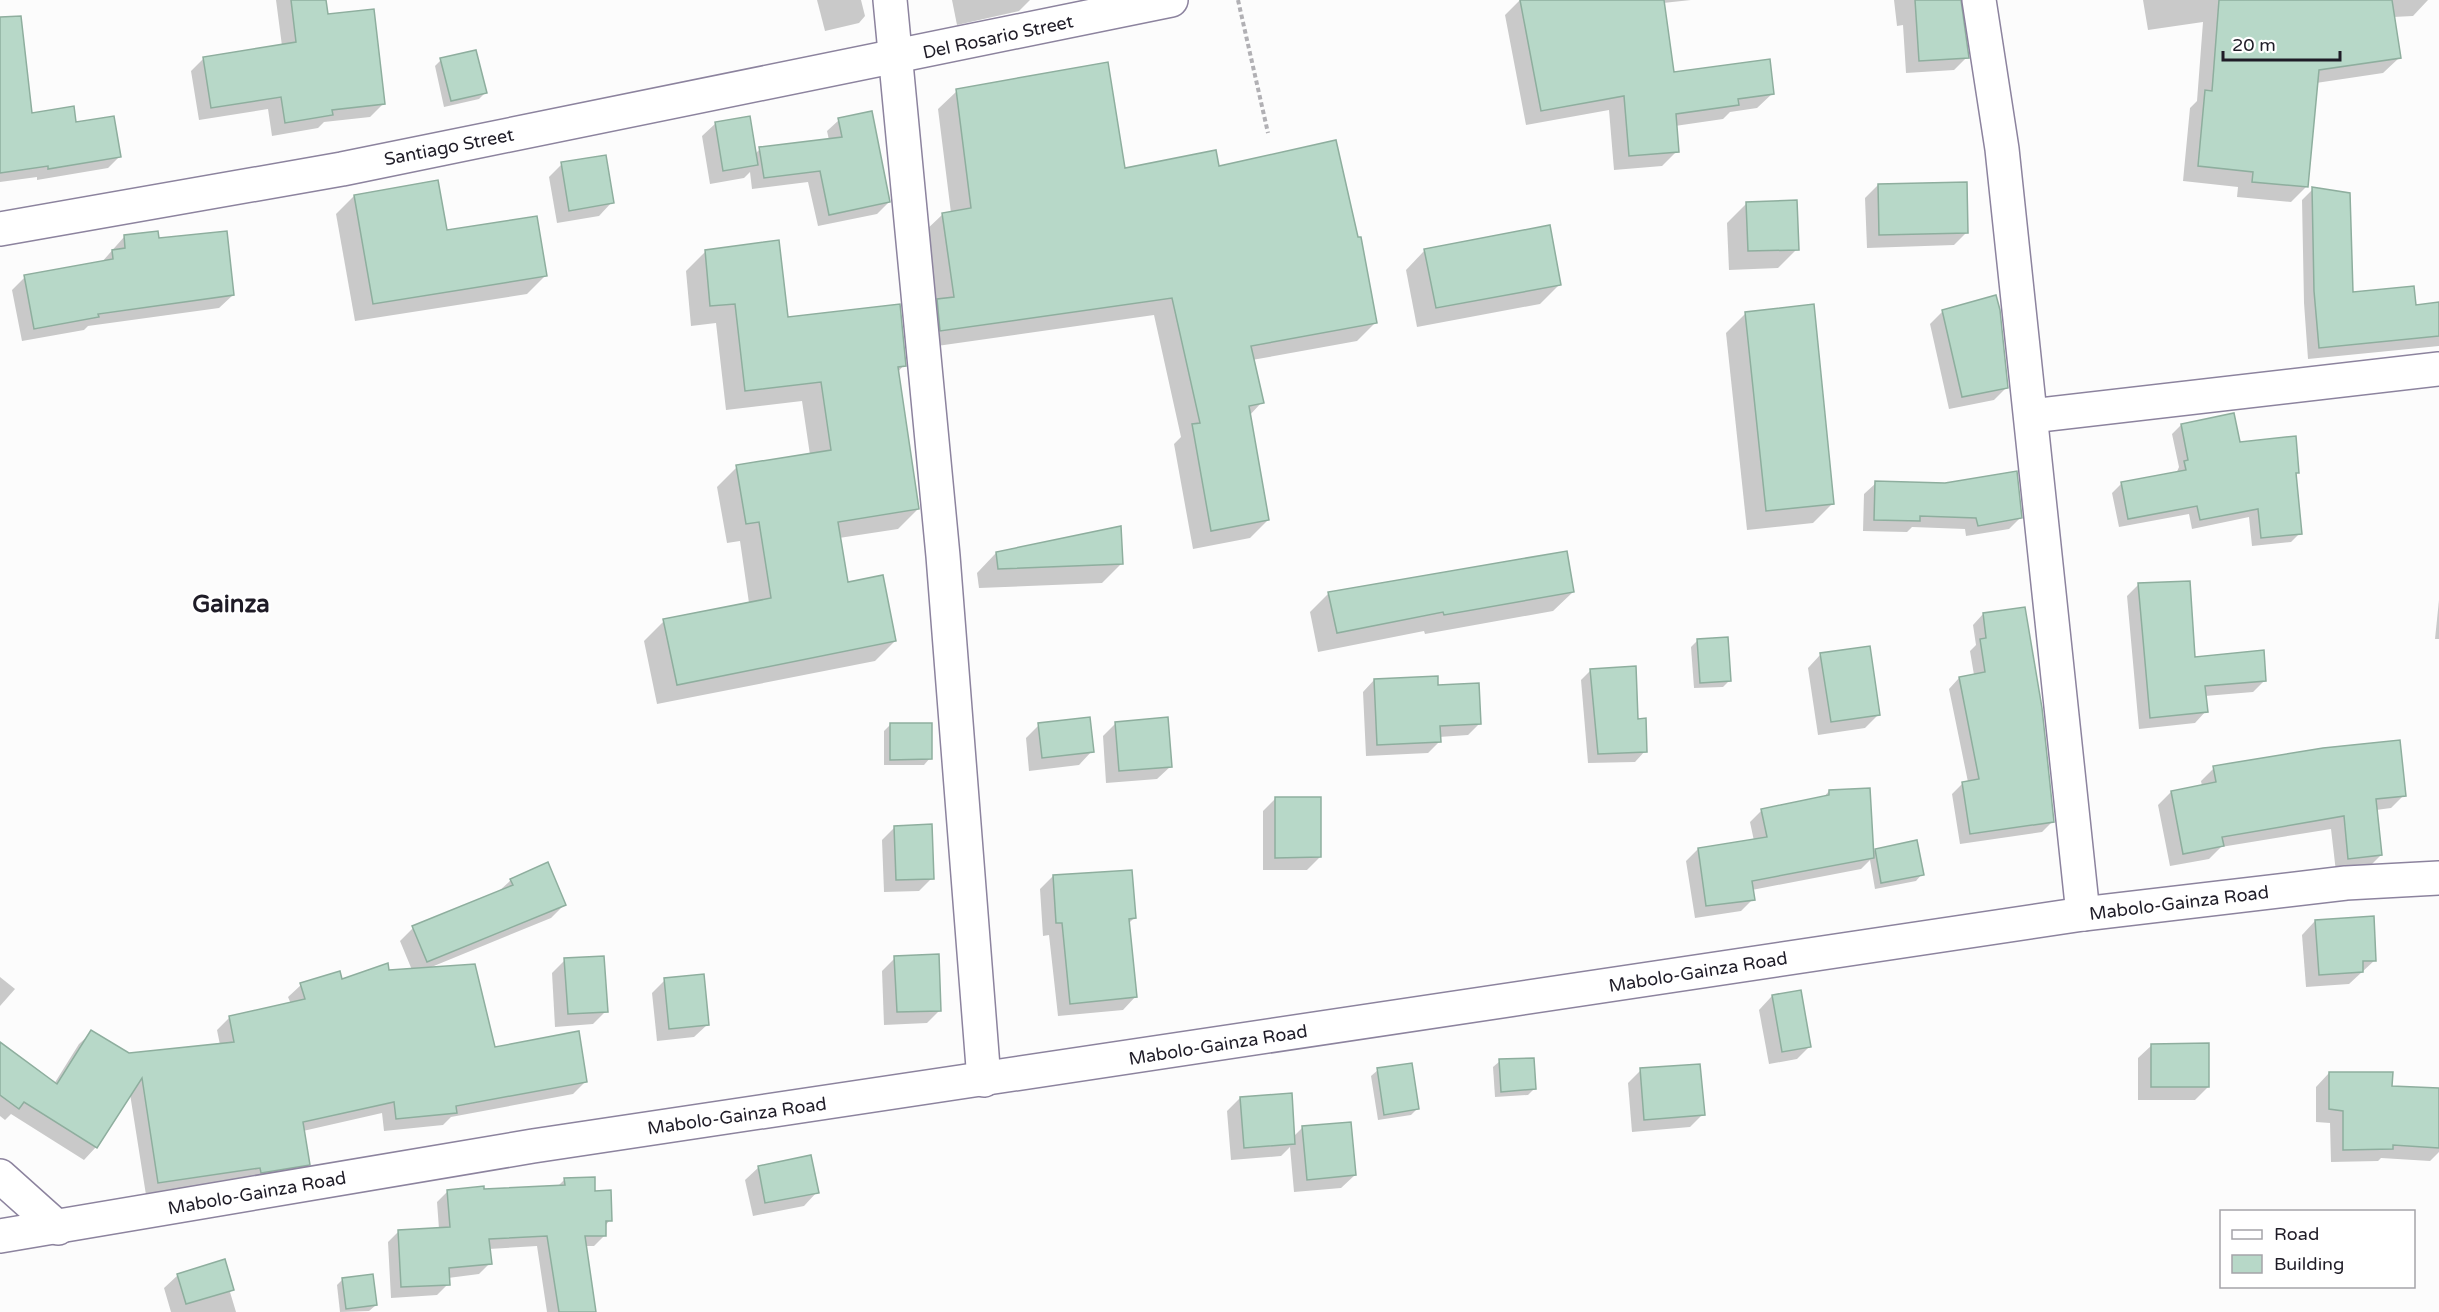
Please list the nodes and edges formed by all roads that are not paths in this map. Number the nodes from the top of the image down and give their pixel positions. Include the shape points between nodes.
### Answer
1 (891, 0) edge
2 (1171, 0) edge
3 (1979, 0) edge
4 (896, 58) junction
5 (0, 229) edge
6 (2439, 369) edge
7 (2031, 416) junction
8 (2439, 878) edge
9 (2083, 914) junction
10 (984, 1080) junction
11 (0, 1176) edge
12 (58, 1228) junction
13 (0, 1236) edge

1 - 4 street
2 - 4 street, Del Rosario Street
3 - 7 street via 2002,149
4 - 5 street, Santiago Street via 342,169
4 - 10 street via 943,556
6 - 7 street
7 - 9 street
8 - 9 street, Mabolo-Gainza Road via 2346,883
9 - 10 street, Mabolo-Gainza Road
10 - 12 street, Mabolo-Gainza Road via 533,1146
11 - 12 street
12 - 13 street, Mabolo-Gainza Road

